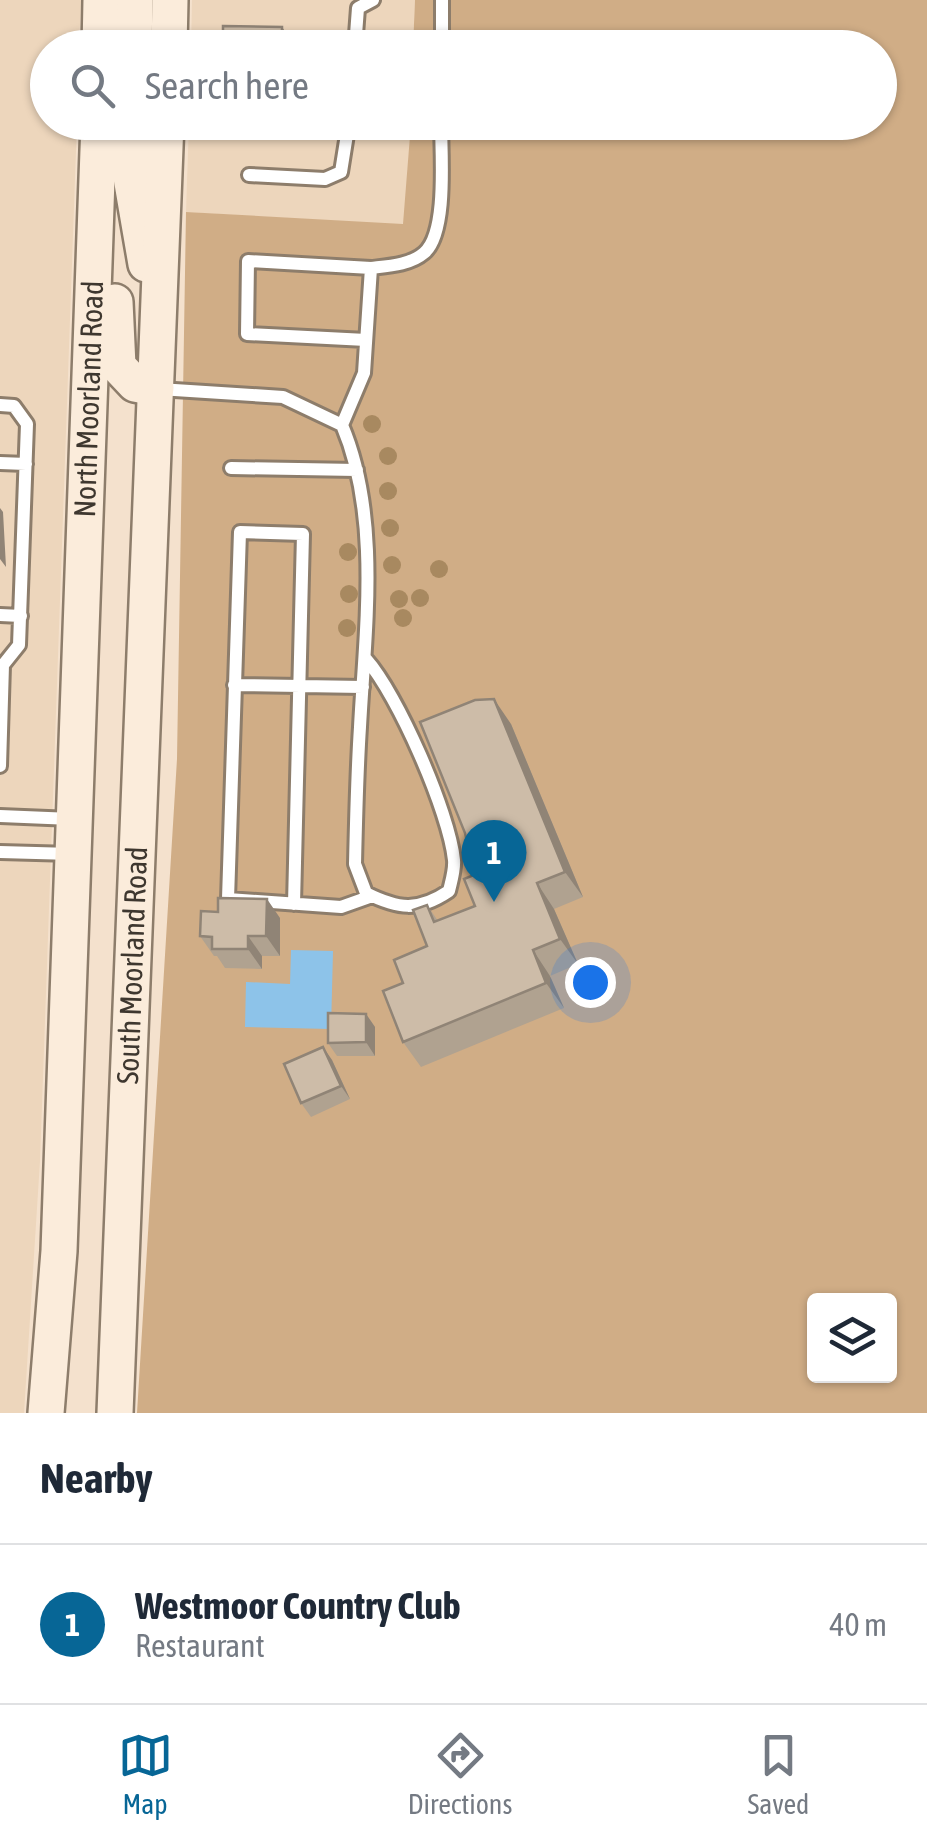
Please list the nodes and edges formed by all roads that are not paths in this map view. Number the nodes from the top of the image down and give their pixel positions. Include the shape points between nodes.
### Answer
1 (102, 0) edge
2 (134, 0) edge
3 (170, 0) edge
4 (373, 0) edge
5 (442, 0) edge
6 (101, 30) edge
7 (134, 30) edge
8 (169, 30) edge
9 (356, 30) edge
10 (442, 30) edge
11 (98, 140) edge
12 (131, 140) edge
13 (165, 140) edge
14 (346, 140) edge
15 (441, 140) edge
16 (249, 175) dead end
17 (95, 246) junction
18 (371, 268) junction
19 (158, 329) junction
20 (366, 340) junction
21 (156, 388) junction
22 (7, 405) edge
23 (342, 426) junction
24 (0, 463) edge
25 (26, 464) junction
26 (230, 468) dead end
27 (357, 470) junction
28 (0, 615) edge
29 (20, 616) junction
30 (366, 659) junction
31 (1, 665) edge
32 (234, 685) junction
33 (300, 686) junction
34 (362, 687) junction
35 (1, 715) edge
36 (0, 766) edge
37 (0, 816) edge
38 (74, 819) junction
39 (0, 852) edge
40 (72, 854) junction
41 (372, 896) junction
42 (294, 904) junction
43 (46, 1413) edge
44 (115, 1413) edge

1 - 6 main road
2 - 7 main road
3 - 8 main road
4 - 9 lane via 358,8
5 - 10 lane
11 - 17 main road, North Moorland Road
12 - 19 main road via 130,171
13 - 19 main road
14 - 16 lane via 342,172 325,179
15 - 18 lane via 432,243 415,258
17 - 21 main road via 113,281 118,366 135,384
17 - 38 main road, North Moorland Road
18 - 20 lane
18 - 20 lane via 248,260 247,334
19 - 21 main road
20 - 23 lane via 360,388
21 - 23 lane via 283,397
21 - 44 main road, South Moorland Road
22 - 25 lane via 27,424
23 - 27 lane
24 - 25 lane
25 - 29 lane
26 - 27 lane
27 - 30 lane
28 - 29 lane
29 - 31 lane via 19,645
30 - 34 lane
30 - 41 lane via 385,680 455,862 449,891 425,907 393,906
31 - 35 lane
32 - 33 lane
32 - 33 lane via 240,532 303,534
32 - 42 lane via 228,899
33 - 34 lane
33 - 42 lane
34 - 41 lane via 355,864
35 - 36 lane
37 - 38 lane
38 - 40 main road
39 - 40 lane
40 - 43 main road via 59,1251
41 - 42 lane via 341,907

